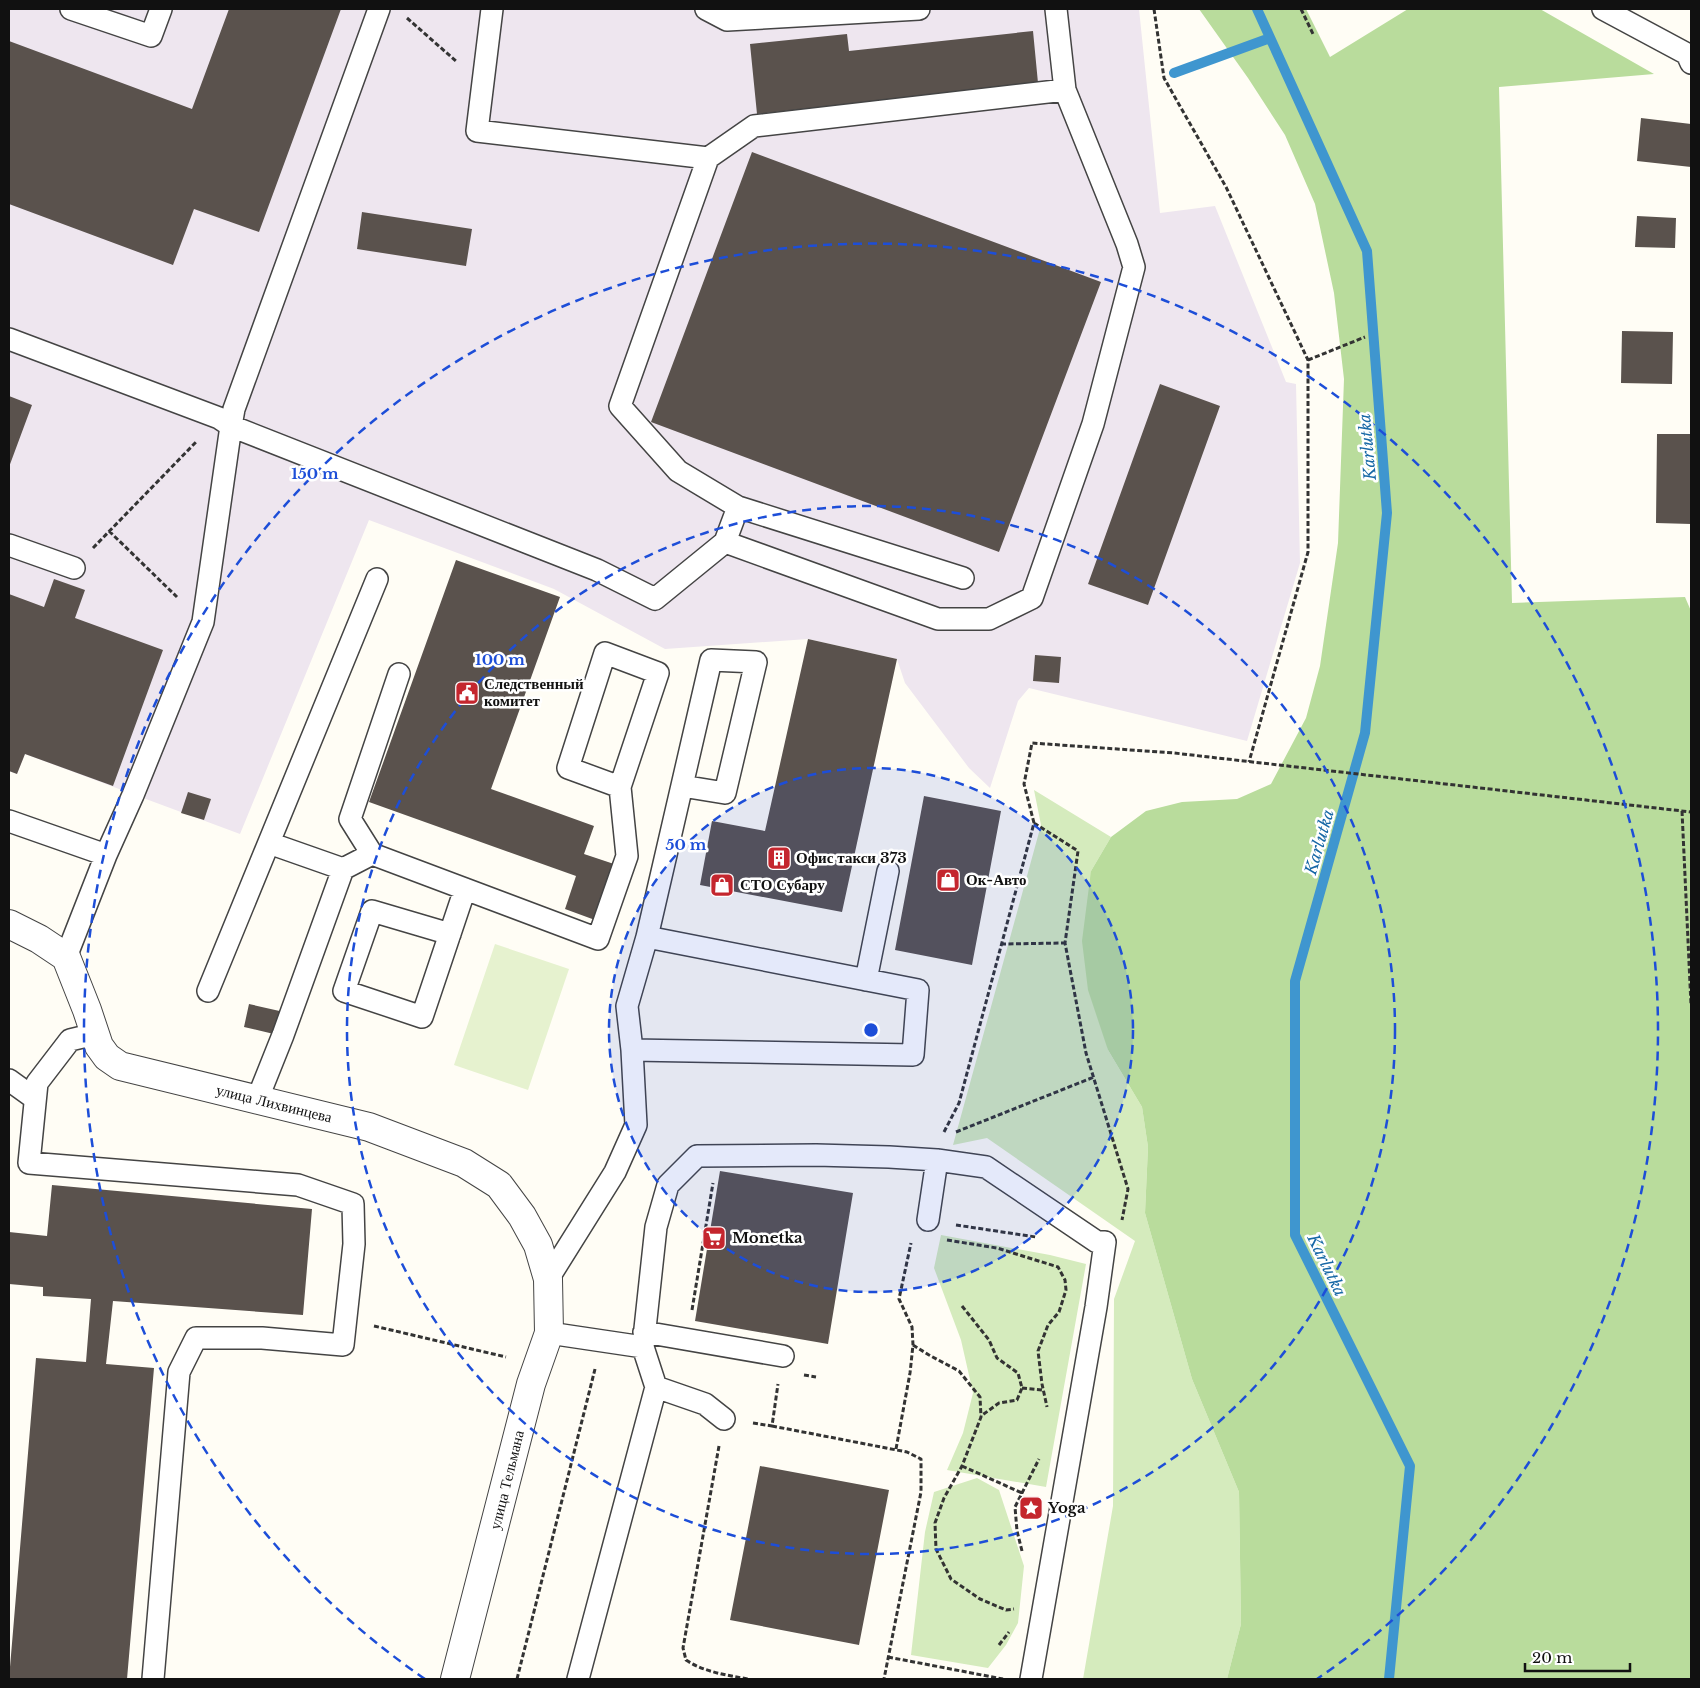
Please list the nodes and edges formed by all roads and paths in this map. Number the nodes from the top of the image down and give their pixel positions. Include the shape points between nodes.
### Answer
1 (71, 9) edge
2 (161, 9) edge
3 (379, 9) edge
4 (492, 9) edge
5 (706, 9) edge
6 (919, 9) edge
7 (1056, 9) edge
8 (1154, 9) edge
9 (1301, 9) edge
10 (1603, 9) edge
11 (404, 15) dead end
12 (1314, 36) dead end
13 (1691, 63) edge
14 (482, 83) junction
15 (1064, 90) junction
16 (708, 158) junction
17 (1365, 338) dead end
18 (9, 339) edge
19 (1308, 360) junction
20 (225, 422) junction
21 (738, 507) junction
22 (109, 531) junction
23 (725, 542) junction
24 (9, 545) edge
25 (74, 568) joint
26 (963, 578) dead end
27 (377, 579) dead end
28 (203, 622) junction
29 (399, 674) dead end
30 (1249, 762) junction
31 (682, 786) junction
32 (620, 787) junction
33 (1682, 811) junction
34 (1691, 812) edge
35 (9, 822) edge
36 (1034, 823) junction
37 (269, 842) junction
38 (372, 854) junction
39 (106, 855) junction
40 (343, 869) junction
41 (888, 870) dead end
42 (465, 889) junction
43 (9, 924) edge
44 (450, 934) junction
45 (647, 937) junction
46 (1064, 943) junction
47 (1002, 944) junction
48 (66, 957) junction
49 (866, 980) junction
50 (208, 991) dead end
51 (1691, 1004) edge
52 (95, 1034) junction
53 (632, 1050) junction
54 (1094, 1077) junction
55 (9, 1080) edge
56 (34, 1098) junction
57 (257, 1100) junction
58 (936, 1160) junction
59 (714, 1178) dead end
60 (928, 1220) dead end
61 (950, 1225) dead end
62 (1011, 1234) dead end
63 (912, 1235) dead end
64 (941, 1239) dead end
65 (1105, 1242) junction
66 (548, 1279) junction
67 (962, 1306) dead end
68 (346, 1321) junction
69 (549, 1333) junction
70 (644, 1339) junction
71 (701, 1342) junction
72 (913, 1345) junction
73 (783, 1356) dead end
74 (508, 1357) dead end
75 (596, 1363) dead end
76 (779, 1381) dead end
77 (656, 1387) junction
78 (1022, 1388) junction
79 (1043, 1390) junction
80 (1048, 1410) dead end
81 (981, 1416) junction
82 (724, 1419) junction
83 (772, 1426) junction
84 (896, 1449) junction
85 (1040, 1456) dead end
86 (962, 1466) junction
87 (1022, 1493) junction
88 (1023, 1553) dead end
89 (1018, 1609) dead end
90 (888, 1656) junction
91 (153, 1679) edge
92 (456, 1679) edge
93 (517, 1679) edge
94 (578, 1679) edge
95 (746, 1679) edge
96 (884, 1679) edge
97 (1004, 1679) edge
98 (1031, 1679) edge

1 - 2 lane via 151,36
3 - 20 lane via 234,409
4 - 14 lane
5 - 6 lane via 727,20
7 - 15 lane
8 - 19 path via 1164,78 1226,187
9 - 12 path
10 - 13 lane via 1687,54
11 - 14 path
14 - 16 lane via 477,131
15 - 16 lane via 754,126
15 - 23 lane via 1134,267 1093,424 1032,598 989,620 938,620
16 - 21 lane via 620,406 678,471
17 - 19 path
18 - 20 lane
19 - 30 path via 1308,552
20 - 22 path
20 - 23 lane via 597,570 655,599
20 - 28 lane
21 - 23 lane
21 - 26 lane
22 - 25 path
22 - 28 path
24 - 25 lane
27 - 37 lane
28 - 39 lane
29 - 38 lane via 350,819
30 - 33 path
30 - 36 path via 1032,743 1024,784
31 - 31 lane via 711,660 756,662 725,794
31 - 45 lane
32 - 32 lane via 658,673 605,653 568,768
32 - 42 lane via 627,856 598,939
33 - 34 path
33 - 51 path
35 - 39 lane
36 - 46 path via 1078,851
36 - 47 path
37 - 40 lane
37 - 50 lane
38 - 40 lane
38 - 42 lane
39 - 48 lane
40 - 57 lane
41 - 49 lane
42 - 44 lane
43 - 48 street
44 - 44 lane via 422,1017 344,991 372,911
45 - 49 lane
45 - 53 lane via 627,1006
46 - 47 path
46 - 54 path via 1086,1053
47 - 54 path via 959,1103 941,1138
48 - 52 street, улица Лихвинцева
49 - 53 lane via 918,990 912,1055
52 - 56 lane via 70,1040 36,1082
52 - 57 street, улица Лихвинцева via 107,1057 120,1066
53 - 66 lane via 636,1125 615,1172
54 - 65 path via 1128,1189 1122,1223
55 - 56 lane
56 - 68 lane via 28,1163 298,1185 353,1204 354,1244
57 - 66 street, улица Лихвинцева via 369,1127 471,1167 498,1185 522,1216 538,1245
58 - 60 lane
58 - 65 lane via 986,1167 1097,1242
58 - 70 lane via 816,1155 697,1156 668,1185 656,1227
59 - 71 path via 690,1322 701,1328
61 - 62 path
63 - 72 path via 899,1299 912,1327
64 - 79 path via 997,1248 1058,1267 1066,1290 1059,1312 1048,1325 1038,1351
65 - 98 lane via 1090,1306
66 - 69 street, улица Тельмана
67 - 78 path via 989,1340 997,1358 1018,1373
68 - 74 path
68 - 91 lane via 343,1345 262,1338 196,1338 179,1372
69 - 70 lane
69 - 92 street, улица Тельмана via 532,1384
70 - 71 lane
70 - 77 lane
71 - 73 lane
72 - 81 path via 959,1371 980,1397
72 - 84 path
75 - 93 path
76 - 83 path
77 - 82 lane via 705,1404
77 - 94 lane
78 - 79 path
78 - 81 path via 1017,1400 999,1402
79 - 80 path
81 - 86 path
82 - 83 path
82 - 95 path via 683,1648 686,1660 697,1668
83 - 84 path
84 - 90 path via 920,1459 921,1492
85 - 87 path
86 - 87 path
86 - 89 path via 944,1498 935,1523 936,1549 951,1579 980,1599 1006,1610
87 - 88 path via 1015,1507 1016,1531
90 - 96 path
90 - 97 path

